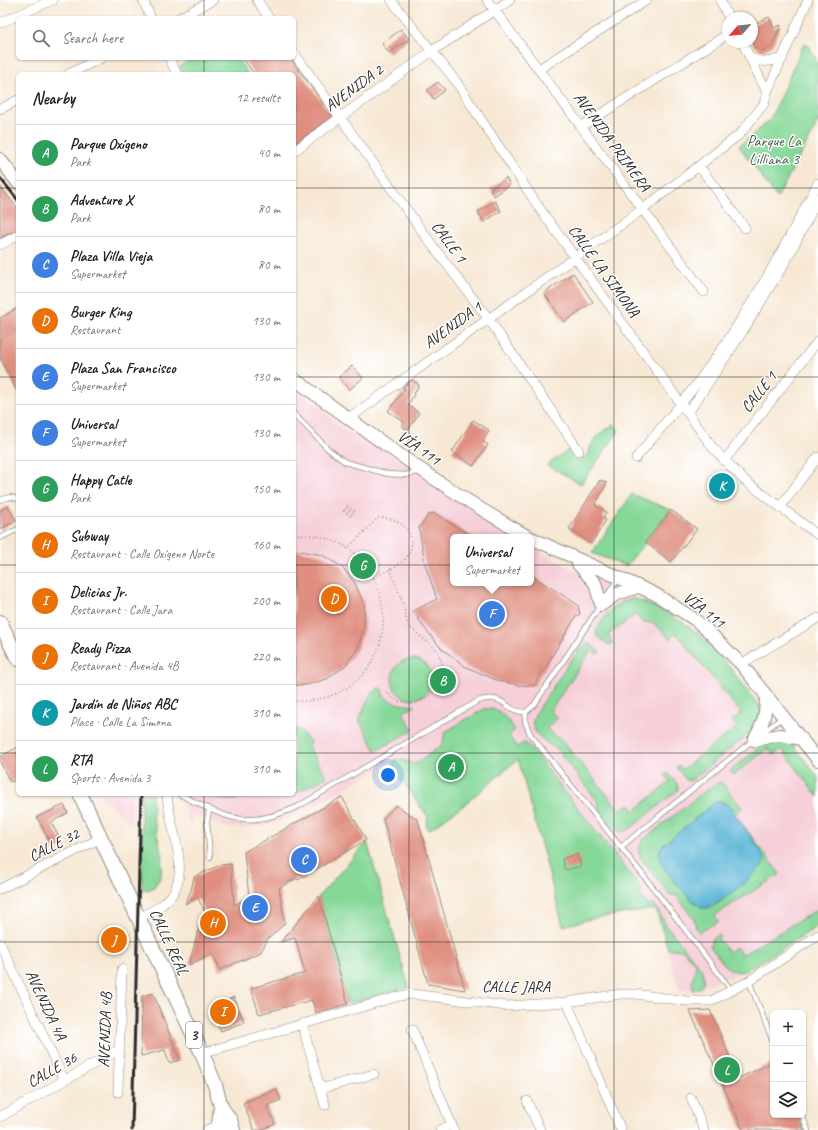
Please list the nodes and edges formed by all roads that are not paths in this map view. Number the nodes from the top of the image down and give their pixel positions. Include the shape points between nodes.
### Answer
1 (53, 0) edge
2 (143, 0) edge
3 (213, 0) edge
4 (257, 0) edge
5 (391, 0) edge
6 (487, 0) edge
7 (510, 0) edge
8 (647, 0) edge
9 (720, 0) edge
10 (808, 0) edge
11 (494, 10) junction
12 (726, 12) edge
13 (16, 16) edge
14 (16, 16) edge
15 (150, 16) edge
16 (183, 16) edge
17 (268, 16) edge
18 (0, 23) edge
19 (722, 38) edge
20 (745, 48) edge
21 (432, 51) junction
22 (296, 56) edge
23 (750, 58) junction
24 (783, 58) junction
25 (97, 60) edge
26 (170, 60) edge
27 (539, 69) junction
28 (73, 72) edge
29 (176, 72) edge
30 (766, 92) junction
31 (16, 101) edge
32 (0, 109) edge
33 (340, 116) junction
34 (582, 126) junction
35 (296, 149) edge
36 (0, 160) edge
37 (699, 166) junction
38 (16, 180) edge
39 (818, 183) edge
40 (818, 199) edge
41 (642, 209) junction
42 (745, 228) dead end
43 (16, 236) edge
44 (0, 245) edge
45 (575, 258) junction
46 (704, 292) dead end
47 (488, 318) junction
48 (818, 340) edge
49 (296, 380) edge
50 (681, 402) junction
51 (688, 413) junction
52 (296, 416) edge
53 (349, 418) junction
54 (579, 451) dead end
55 (818, 457) edge
56 (636, 458) dead end
57 (724, 461) junction
58 (423, 470) junction
59 (16, 498) edge
60 (0, 500) edge
61 (780, 507) junction
62 (16, 530) edge
63 (525, 534) edge
64 (818, 535) edge
65 (0, 538) edge
66 (534, 539) edge
67 (572, 558) junction
68 (618, 578) junction
69 (637, 587) junction
70 (601, 604) junction
71 (818, 618) edge
72 (0, 622) edge
73 (16, 655) edge
74 (741, 664) junction
75 (766, 696) junction
76 (526, 712) junction
77 (783, 716) junction
78 (802, 739) junction
79 (754, 740) junction
80 (818, 760) edge
81 (81, 796) edge
82 (167, 796) edge
83 (183, 796) edge
84 (209, 810) junction
85 (101, 838) junction
86 (621, 847) junction
87 (210, 857) dead end
88 (0, 889) edge
89 (139, 918) junction
90 (818, 936) edge
91 (0, 943) edge
92 (122, 969) dead end
93 (749, 981) junction
94 (732, 991) junction
95 (567, 1002) junction
96 (302, 1024) junction
97 (412, 1029) dead end
98 (770, 1034) edge
99 (120, 1048) junction
100 (202, 1053) junction
101 (374, 1074) dead end
102 (64, 1080) junction
103 (320, 1089) junction
104 (118, 1092) dead end
105 (691, 1098) dead end
106 (527, 1101) dead end
107 (325, 1105) dead end
108 (0, 1117) edge
109 (803, 1118) edge
110 (222, 1127) edge
111 (453, 1128) edge
112 (440, 1130) edge
113 (540, 1130) edge
114 (621, 1130) edge
115 (704, 1130) edge
116 (808, 1130) edge

1 - 14 street
2 - 15 street
3 - 16 street
4 - 17 street
5 - 21 street, CALLE LA SIMONA
6 - 11 street, AVENIDA PRIMERA
7 - 11 street, AVENIDA 2
8 - 27 street
9 - 12 street
10 - 24 street, AVENIDA 1
11 - 21 street, AVENIDA 2
11 - 27 street, AVENIDA PRIMERA
13 - 18 street
19 - 34 street
20 - 23 street
21 - 33 street, AVENIDA 2
21 - 45 street, CALLE LA SIMONA via 455,80
22 - 33 street, CALLE 1
23 - 24 street via 773,62
23 - 30 street
24 - 30 street, AVENIDA 1
25 - 28 street
26 - 29 street
27 - 34 street, AVENIDA PRIMERA
30 - 37 street, AVENIDA 1 via 764,104 740,134
31 - 32 street
33 - 35 street, AVENIDA 2
33 - 47 street, CALLE 1 via 432,245
34 - 41 street, AVENIDA PRIMERA
36 - 38 main road
37 - 41 street, AVENIDA 1
37 - 42 street
39 - 50 street via 780,255 734,330 692,391
40 - 51 street via 783,266
41 - 45 street, AVENIDA 1
41 - 46 street, AVENIDA PRIMERA
43 - 44 street
45 - 47 street, AVENIDA 1
45 - 50 street, CALLE LA SIMONA
47 - 53 street, AVENIDA 1
47 - 54 street, CALLE 1
48 - 57 street, CALLE 1
49 - 53 main road, VÍA 111
50 - 51 street, CALLE LA SIMONA
50 - 56 street
51 - 57 street, CALLE LA SIMONA
52 - 58 lane via 328,450 345,462 388,474 406,475
53 - 58 main road, VÍA 111
55 - 61 street
57 - 61 street, CALLE LA SIMONA
58 - 63 main road, VÍA 111
59 - 60 lane via 10,497
61 - 64 street, CALLE LA SIMONA
62 - 65 lane
66 - 67 main road, VÍA 111
67 - 68 main road, VÍA 111
67 - 70 main road via 595,583
68 - 69 main road, VÍA 111
68 - 70 lane
69 - 70 main road via 615,595
69 - 74 main road, VÍA 111 via 655,594 694,619
70 - 76 lane via 534,706
71 - 74 street
72 - 73 main road
74 - 75 main road, VÍA 111
75 - 77 main road, VÍA 111
75 - 79 main road via 766,714
76 - 84 lane via 517,712 498,699 486,698 478,701 282,814 244,820 229,818
76 - 86 lane via 525,721 530,734
77 - 78 main road, VÍA 111
77 - 79 lane
78 - 79 main road via 780,735
78 - 80 main road, VÍA 111
79 - 86 lane
81 - 85 main road, CALLE REAL / 3
82 - 89 street via 178,852 178,880 169,898
83 - 84 lane
84 - 87 lane via 206,822
85 - 88 street, CALLE 32
85 - 89 main road, CALLE REAL / 3
86 - 94 lane
89 - 100 main road, CALLE REAL / 3
90 - 93 street, CALLE JARA
91 - 102 street, AVENIDA 4A
92 - 99 street, AVENIDA 4B
93 - 94 street, CALLE JARA
93 - 98 lane
94 - 95 street, CALLE JARA via 705,1002 621,994
95 - 96 street, CALLE JARA via 490,1005 412,994
95 - 114 street
96 - 100 street, CALLE JARA
96 - 103 street
97 - 111 street
99 - 102 street, CALLE 36
99 - 104 street, AVENIDA 4B
100 - 110 main road, CALLE REAL / 3 via 221,1107
101 - 103 street
102 - 108 street, CALLE 36
103 - 107 street
105 - 115 street
106 - 113 street
109 - 116 lane
111 - 112 street

